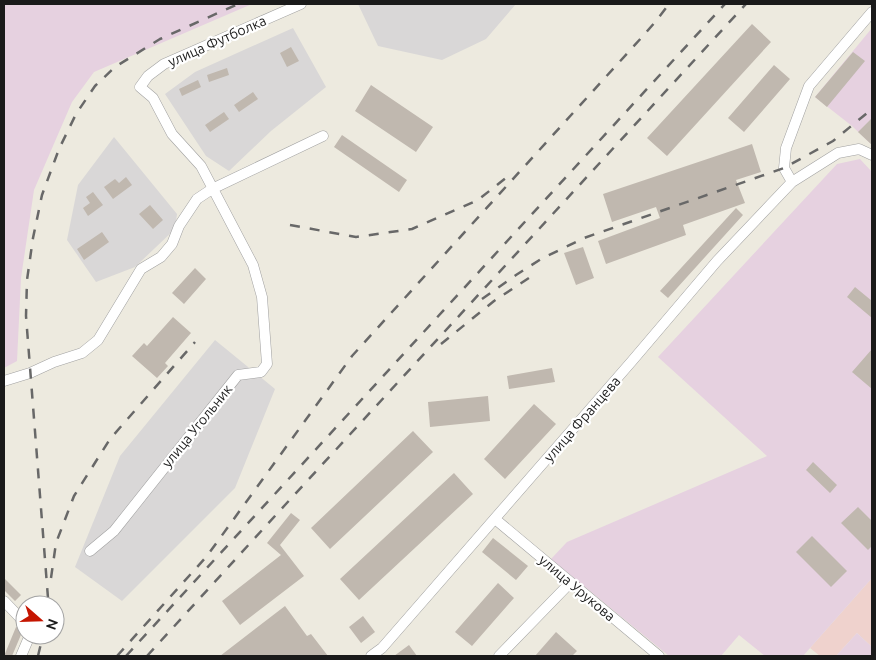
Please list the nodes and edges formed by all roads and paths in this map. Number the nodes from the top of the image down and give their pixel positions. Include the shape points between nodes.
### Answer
1 (301, 4) edge
2 (872, 12) edge
3 (140, 87) joint
4 (324, 136) dead end
5 (872, 155) edge
6 (792, 182) junction
7 (212, 189) junction
8 (4, 381) edge
9 (495, 519) junction
10 (90, 551) dead end
11 (570, 582) junction
12 (4, 602) edge
13 (15, 613) edge
14 (371, 656) edge
15 (499, 656) edge
16 (659, 656) edge

1 - 3 street, улица Футболка via 164,64
2 - 6 street via 809,86 786,148 784,168
3 - 7 street, улица Угольник via 153,98 172,134 201,166
4 - 7 street
5 - 6 street, улица Францева via 858,149 838,153
6 - 9 street, улица Францева via 717,261
7 - 8 street via 197,199 162,257 140,269 98,340 82,353
7 - 10 street, улица Угольник via 253,265 262,297 267,364 261,372 238,375 114,531
9 - 11 street, улица Урукова
9 - 14 street, улица Францева via 382,648
11 - 15 street
11 - 16 street, улица Урукова
12 - 13 street

